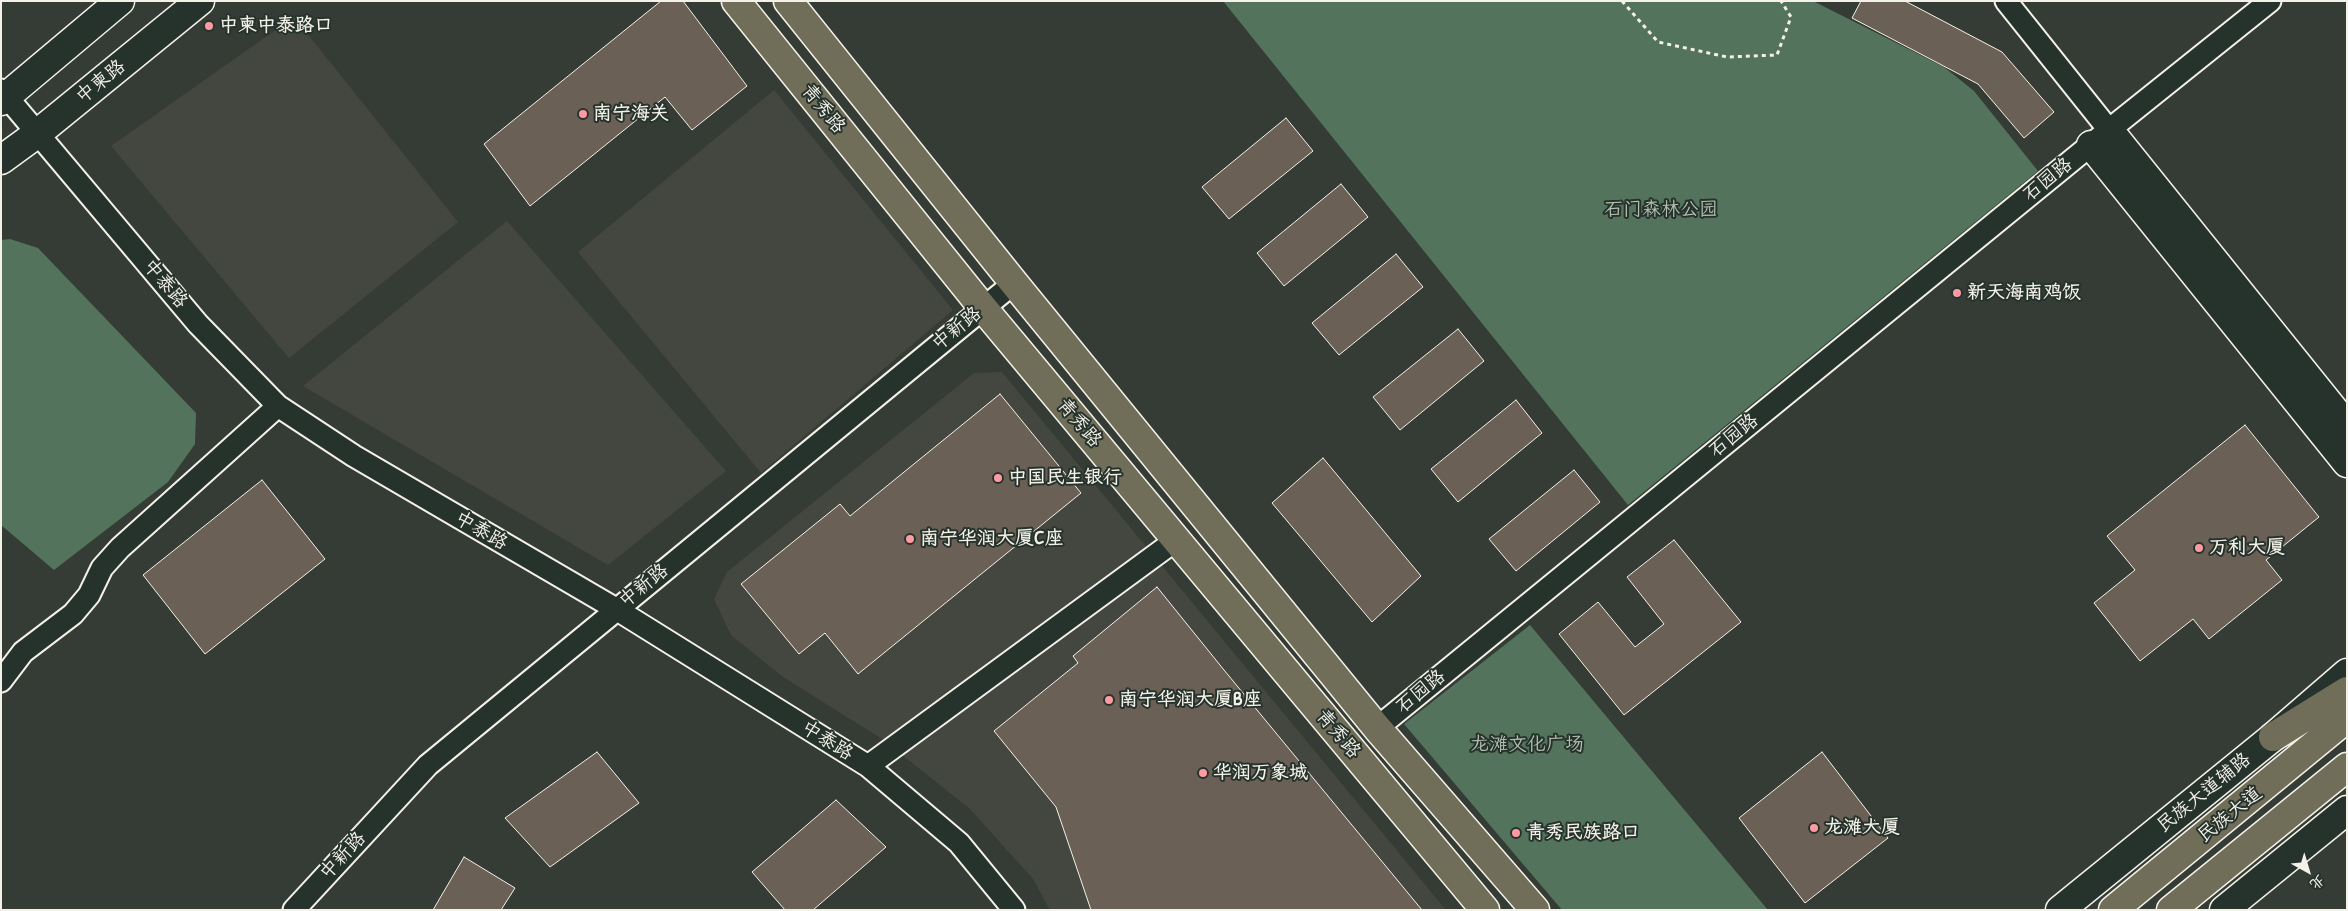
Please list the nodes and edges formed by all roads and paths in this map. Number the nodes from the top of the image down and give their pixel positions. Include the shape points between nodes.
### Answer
1 (120, 1) edge
2 (200, 1) edge
3 (736, 1) edge
4 (788, 1) edge
5 (1622, 1) edge
6 (1781, 1) edge
7 (2006, 1) edge
8 (2270, 1) edge
9 (3, 96) edge
10 (38, 134) junction
11 (2100, 137) junction
12 (1, 160) edge
13 (1014, 284) junction
14 (983, 308) junction
15 (278, 406) junction
16 (2347, 426) edge
17 (2347, 463) edge
18 (1176, 540) junction
19 (616, 609) junction
20 (2347, 673) edge
21 (1, 681) edge
22 (2347, 691) edge
23 (2347, 718) edge
24 (1378, 728) junction
25 (2273, 737) junction
26 (868, 766) junction
27 (2347, 767) edge
28 (2347, 810) edge
29 (294, 910) edge
30 (1014, 910) edge
31 (1485, 910) edge
32 (1535, 910) edge
33 (2060, 910) edge
34 (2113, 910) edge
35 (2170, 910) edge
36 (2224, 910) edge

1 - 9 street
2 - 10 street, 中柬路
3 - 14 main road, 青秀路
4 - 13 main road, 青秀路
5 - 6 path via 1658,42 1727,57 1777,55 1791,17
7 - 11 street
8 - 11 street, 石园路
9 - 10 street, 中泰路
10 - 12 street, 中柬路
10 - 15 street, 中泰路 via 198,324
11 - 16 street
11 - 17 street, 石园路
11 - 24 street, 石园路
13 - 14 street, 中新路
13 - 24 main road, 青秀路
14 - 18 main road, 青秀路
14 - 19 street, 中新路
15 - 19 street, 中泰路 via 354,456
15 - 21 street via 120,548 102,568 74,614 22,652
18 - 26 street
18 - 31 main road, 青秀路
19 - 26 street, 中泰路
19 - 29 street, 中新路 via 428,765
20 - 25 street, 民族大道辅路
22 - 25 main road
23 - 34 main road, 民族大道
24 - 32 main road, 青秀路
25 - 33 street, 民族大道辅路
26 - 30 street, 中泰路 via 959,844
27 - 35 main road, 民族大道
28 - 36 street

